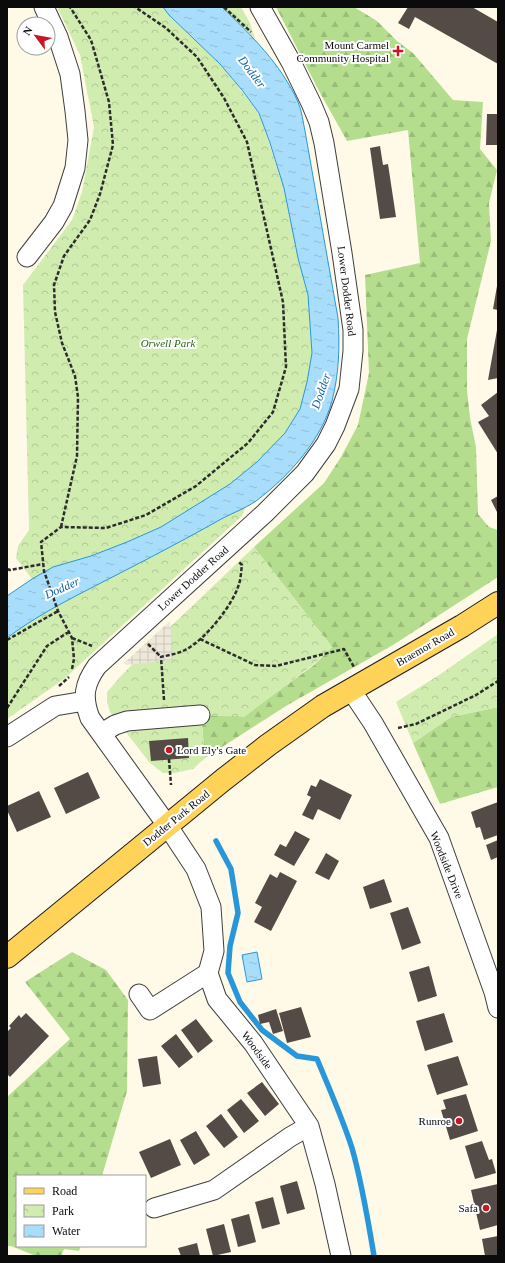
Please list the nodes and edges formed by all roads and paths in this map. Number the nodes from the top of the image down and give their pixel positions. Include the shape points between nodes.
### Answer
1 (44, 7) edge
2 (70, 7) edge
3 (135, 7) edge
4 (260, 7) edge
5 (27, 257) dead end
6 (60, 527) junction
7 (225, 550) junction
8 (42, 564) junction
9 (7, 569) edge
10 (498, 603) edge
11 (58, 611) junction
12 (70, 631) junction
13 (199, 639) junction
14 (7, 640) edge
15 (71, 670) dead end
16 (353, 679) junction
17 (498, 681) edge
18 (85, 701) junction
19 (7, 708) edge
20 (200, 715) dead end
21 (165, 718) junction
22 (395, 728) dead end
23 (102, 733) junction
24 (7, 737) edge
25 (169, 759) dead end
26 (171, 786) dead end
27 (167, 825) junction
28 (7, 957) edge
29 (208, 973) junction
30 (139, 994) dead end
31 (497, 997) edge
32 (309, 1126) junction
33 (154, 1208) dead end
34 (341, 1256) edge

1 - 5 street via 58,37 70,74 78,140 75,168 63,206
2 - 6 path via 91,40 109,102 113,145 90,220 64,256 54,285 55,312 62,343 75,376 78,397 77,456
3 - 6 path via 166,28 198,58 224,98 247,142 283,302 286,367 273,412 248,444 196,486 146,515 106,528
4 - 7 street, Lower Dodder Road via 291,62 319,122 342,252 353,330 353,351 349,388 326,444 305,473
6 - 8 path via 41,542
7 - 13 path via 242,565 240,583 232,601 215,624
7 - 18 street, Lower Dodder Road via 98,666 89,677
8 - 9 path
8 - 11 path
10 - 16 main road, Braemor Road via 462,626
11 - 12 path
11 - 14 path
12 - 15 path via 74,658
12 - 19 path via 47,646
13 - 16 path via 255,665 276,666 344,649
13 - 21 path via 178,653 161,657
16 - 27 main road, Dodder Park Road via 324,706 268,745
16 - 31 street, Woodside Drive via 373,723 439,838
17 - 22 path via 476,695 416,724
18 - 23 street, Lower Dodder Road via 90,718
18 - 24 street via 55,706
20 - 21 street
21 - 23 street via 127,721
23 - 27 street, Lower Dodder Road
25 - 26 path
27 - 28 main road, Dodder Park Road
27 - 29 street via 196,869 211,907 214,951
29 - 30 street via 150,1010
29 - 32 street, Woodside via 217,999 253,1042
32 - 33 street via 214,1190
32 - 34 street, Woodside

